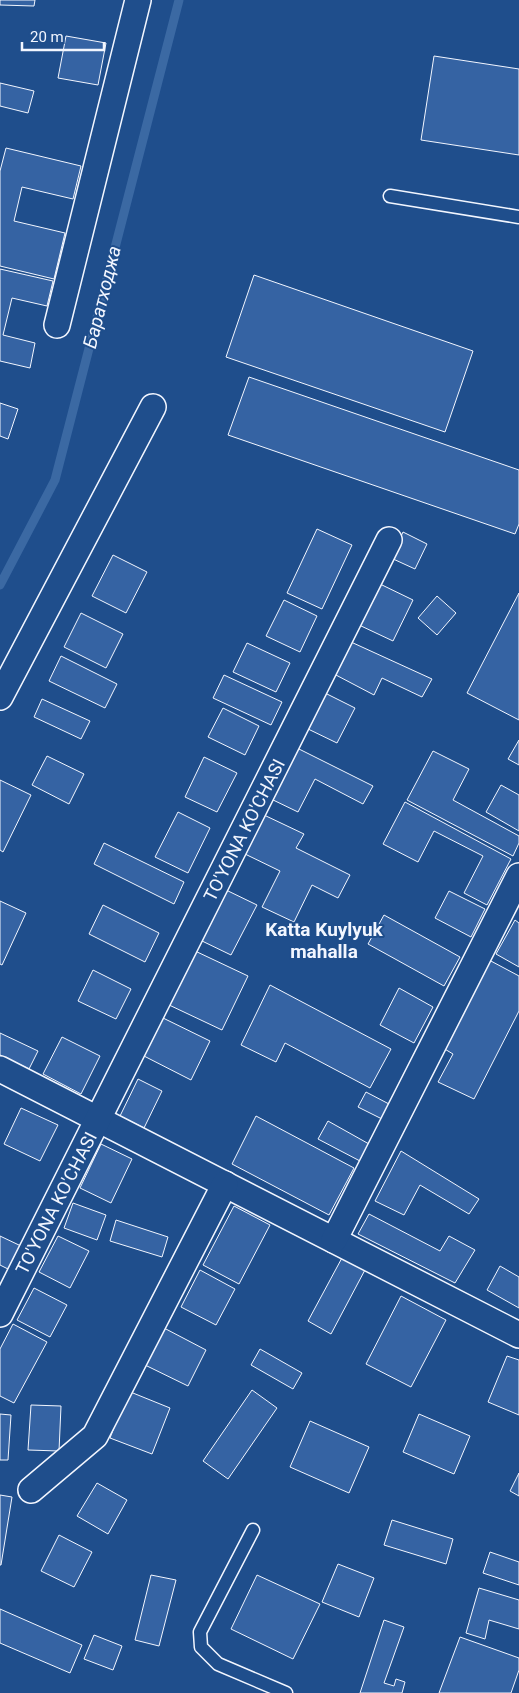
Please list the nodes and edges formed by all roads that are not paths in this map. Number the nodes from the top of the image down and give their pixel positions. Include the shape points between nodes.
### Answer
1 (138, 0) edge
2 (390, 196) dead end
3 (519, 217) edge
4 (57, 324) dead end
5 (154, 407) dead end
6 (388, 540) dead end
7 (0, 697) edge
8 (519, 876) edge
9 (0, 1069) edge
10 (99, 1120) junction
11 (225, 1184) junction
12 (334, 1240) junction
13 (0, 1314) edge
14 (519, 1334) edge
15 (31, 1490) dead end
16 (253, 1530) dead end
17 (286, 1693) edge

1 - 4 street
2 - 3 lane
5 - 7 street
6 - 10 street, TO'YONA KO'CHASI
8 - 12 street
9 - 10 street, TO'YONA KO'CHASI
10 - 11 street, TO'YONA KO'CHASI
10 - 13 street, TO'YONA KO'CHASI
11 - 12 street, TO'YONA KO'CHASI
11 - 15 street via 95,1436
12 - 14 street, TO'YONA KO'CHASI
16 - 17 lane via 200,1632 202,1647 218,1664

